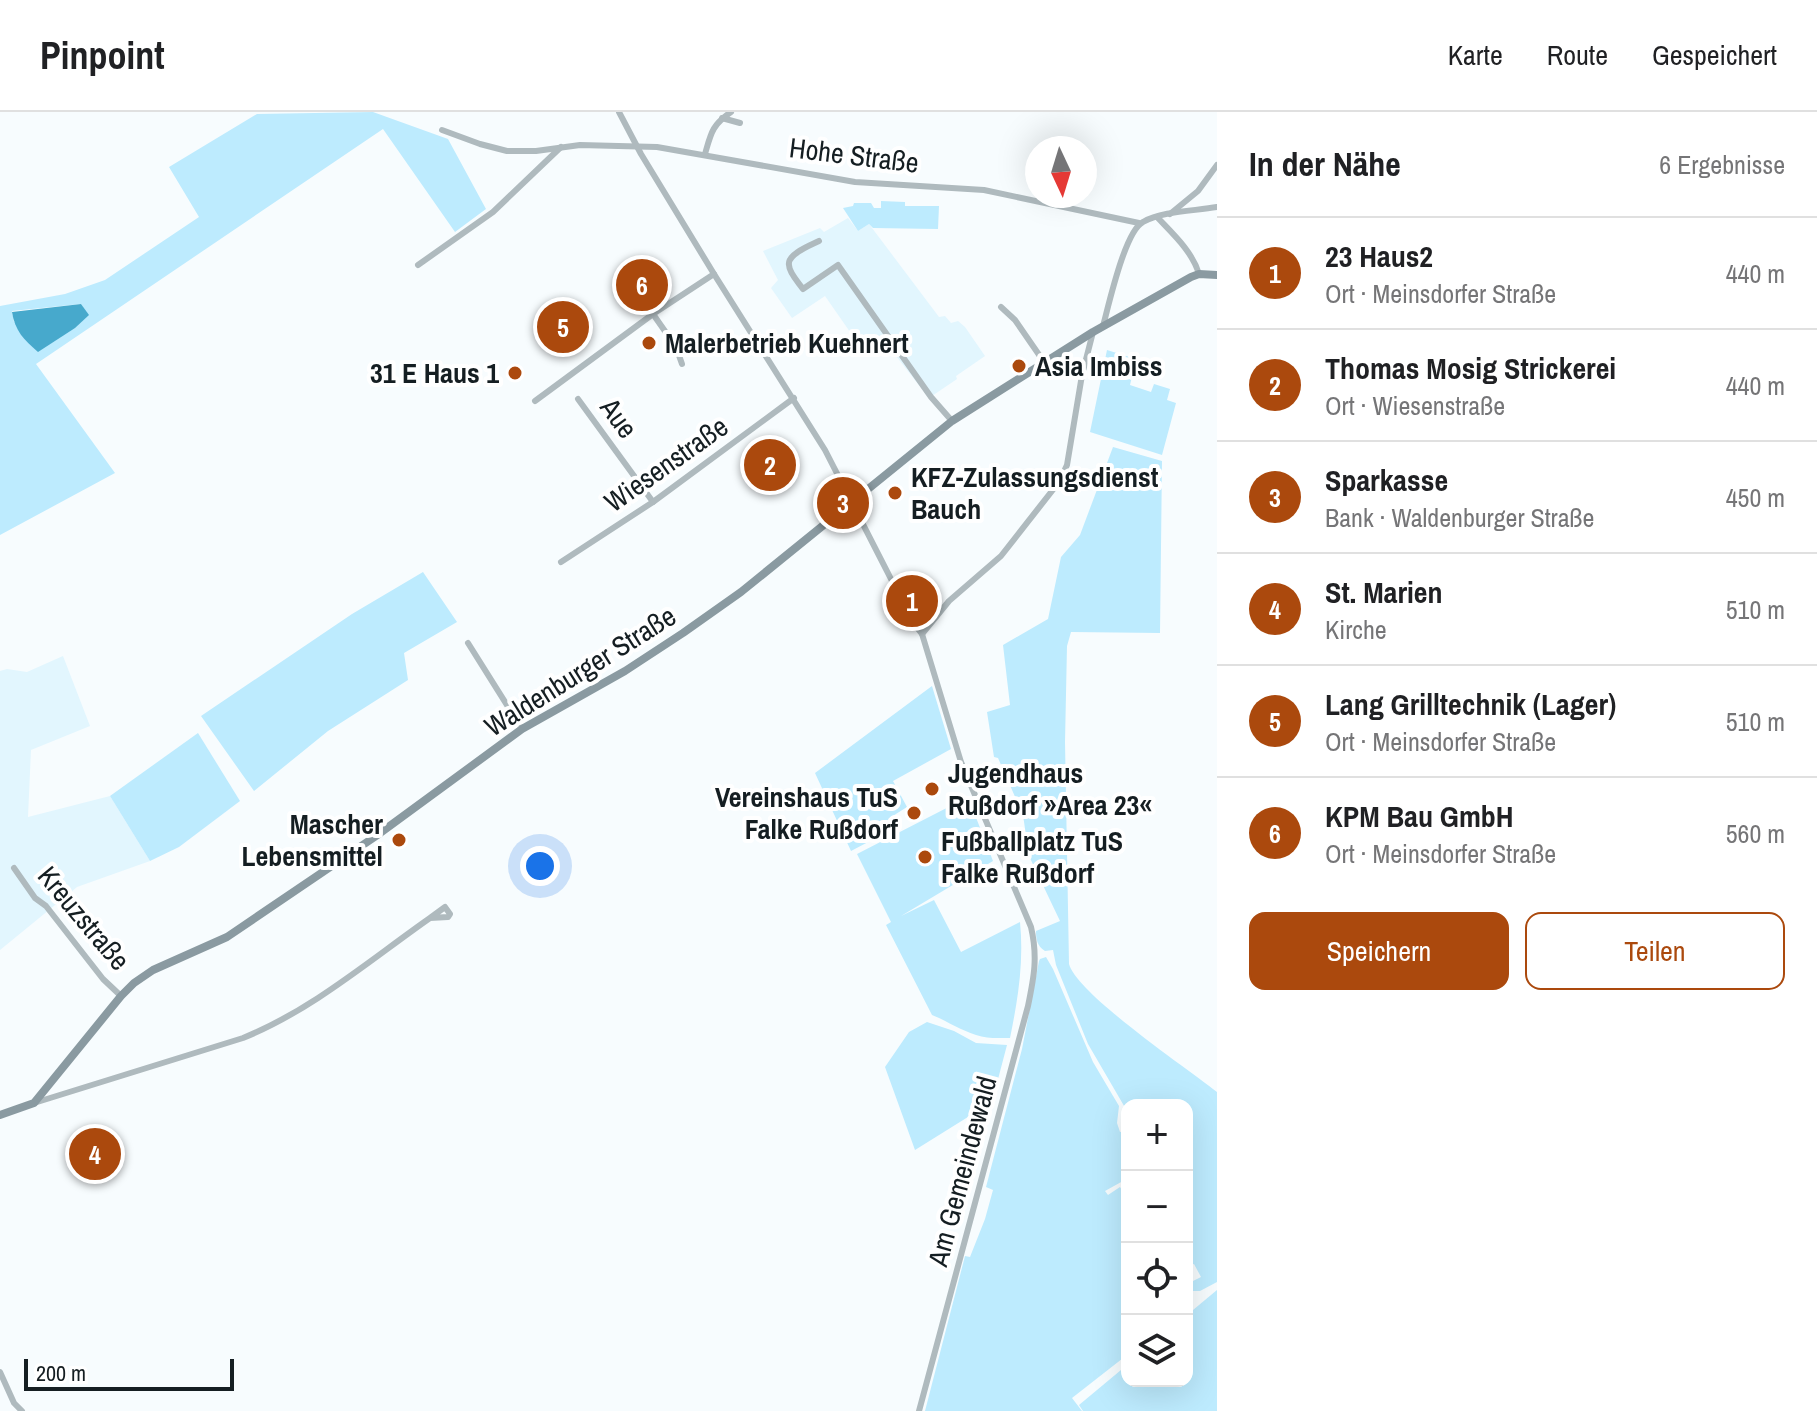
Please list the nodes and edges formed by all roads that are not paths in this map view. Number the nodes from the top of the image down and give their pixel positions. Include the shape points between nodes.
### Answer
1 (619, 112) edge
2 (731, 112) edge
3 (722, 118) junction
4 (740, 123) dead end
5 (442, 130) dead end
6 (561, 147) junction
7 (638, 147) junction
8 (705, 154) junction
9 (1217, 165) edge
10 (1217, 207) edge
11 (1169, 214) junction
12 (1157, 217) junction
13 (1139, 223) junction
14 (819, 241) dead end
15 (418, 265) dead end
16 (714, 274) junction
17 (1199, 274) junction
18 (1217, 275) edge
19 (1001, 307) dead end
20 (653, 314) junction
21 (1103, 326) junction
22 (1093, 332) junction
23 (1044, 362) junction
24 (682, 364) dead end
25 (794, 398) junction
26 (578, 399) dead end
27 (535, 401) dead end
28 (952, 421) junction
29 (653, 502) junction
30 (852, 503) junction
31 (561, 562) dead end
32 (922, 634) junction
33 (468, 643) dead end
34 (522, 729) junction
35 (14, 868) dead end
36 (430, 918) dead end
37 (121, 996) junction
38 (34, 1103) junction
39 (0, 1115) edge
40 (0, 1372) edge
41 (22, 1411) edge
42 (919, 1411) edge

1 - 7 street
2 - 3 street
3 - 4 street
3 - 8 street
5 - 6 street, Hohe Straße via 507,151
6 - 7 street, Hohe Straße
6 - 15 street via 493,212
7 - 8 street, Hohe Straße
7 - 16 street
8 - 13 street, Hohe Straße via 855,182 984,190
9 - 11 street via 1198,191
10 - 11 street
11 - 12 street
12 - 13 street
12 - 17 street via 1182,243
13 - 21 street via 1128,241
14 - 28 street via 789,260 803,289 838,265
16 - 20 street
16 - 25 street
17 - 18 main road
17 - 21 main road, Waldenburger Straße
19 - 23 street
20 - 24 street
20 - 27 street
21 - 22 main road, Waldenburger Straße
22 - 23 main road, Waldenburger Straße
22 - 32 street via 1067,465 1059,482 1001,556 949,601
23 - 28 main road, Waldenburger Straße
25 - 29 street, Wiesenstraße
25 - 30 street
26 - 29 street, Aue
28 - 30 main road, Waldenburger Straße
29 - 31 street, Wiesenstraße
30 - 32 street
30 - 34 main road, Waldenburger Straße via 683,633
32 - 42 street, Am Gemeindewald via 961,762 1024,907 1035,941 1036,967
33 - 34 street
34 - 37 main road, Waldenburger Straße via 284,900 227,937 153,970
35 - 37 street, Kreuzstraße
36 - 38 street via 266,1029
37 - 38 main road, Waldenburger Straße
38 - 39 main road
40 - 41 street

